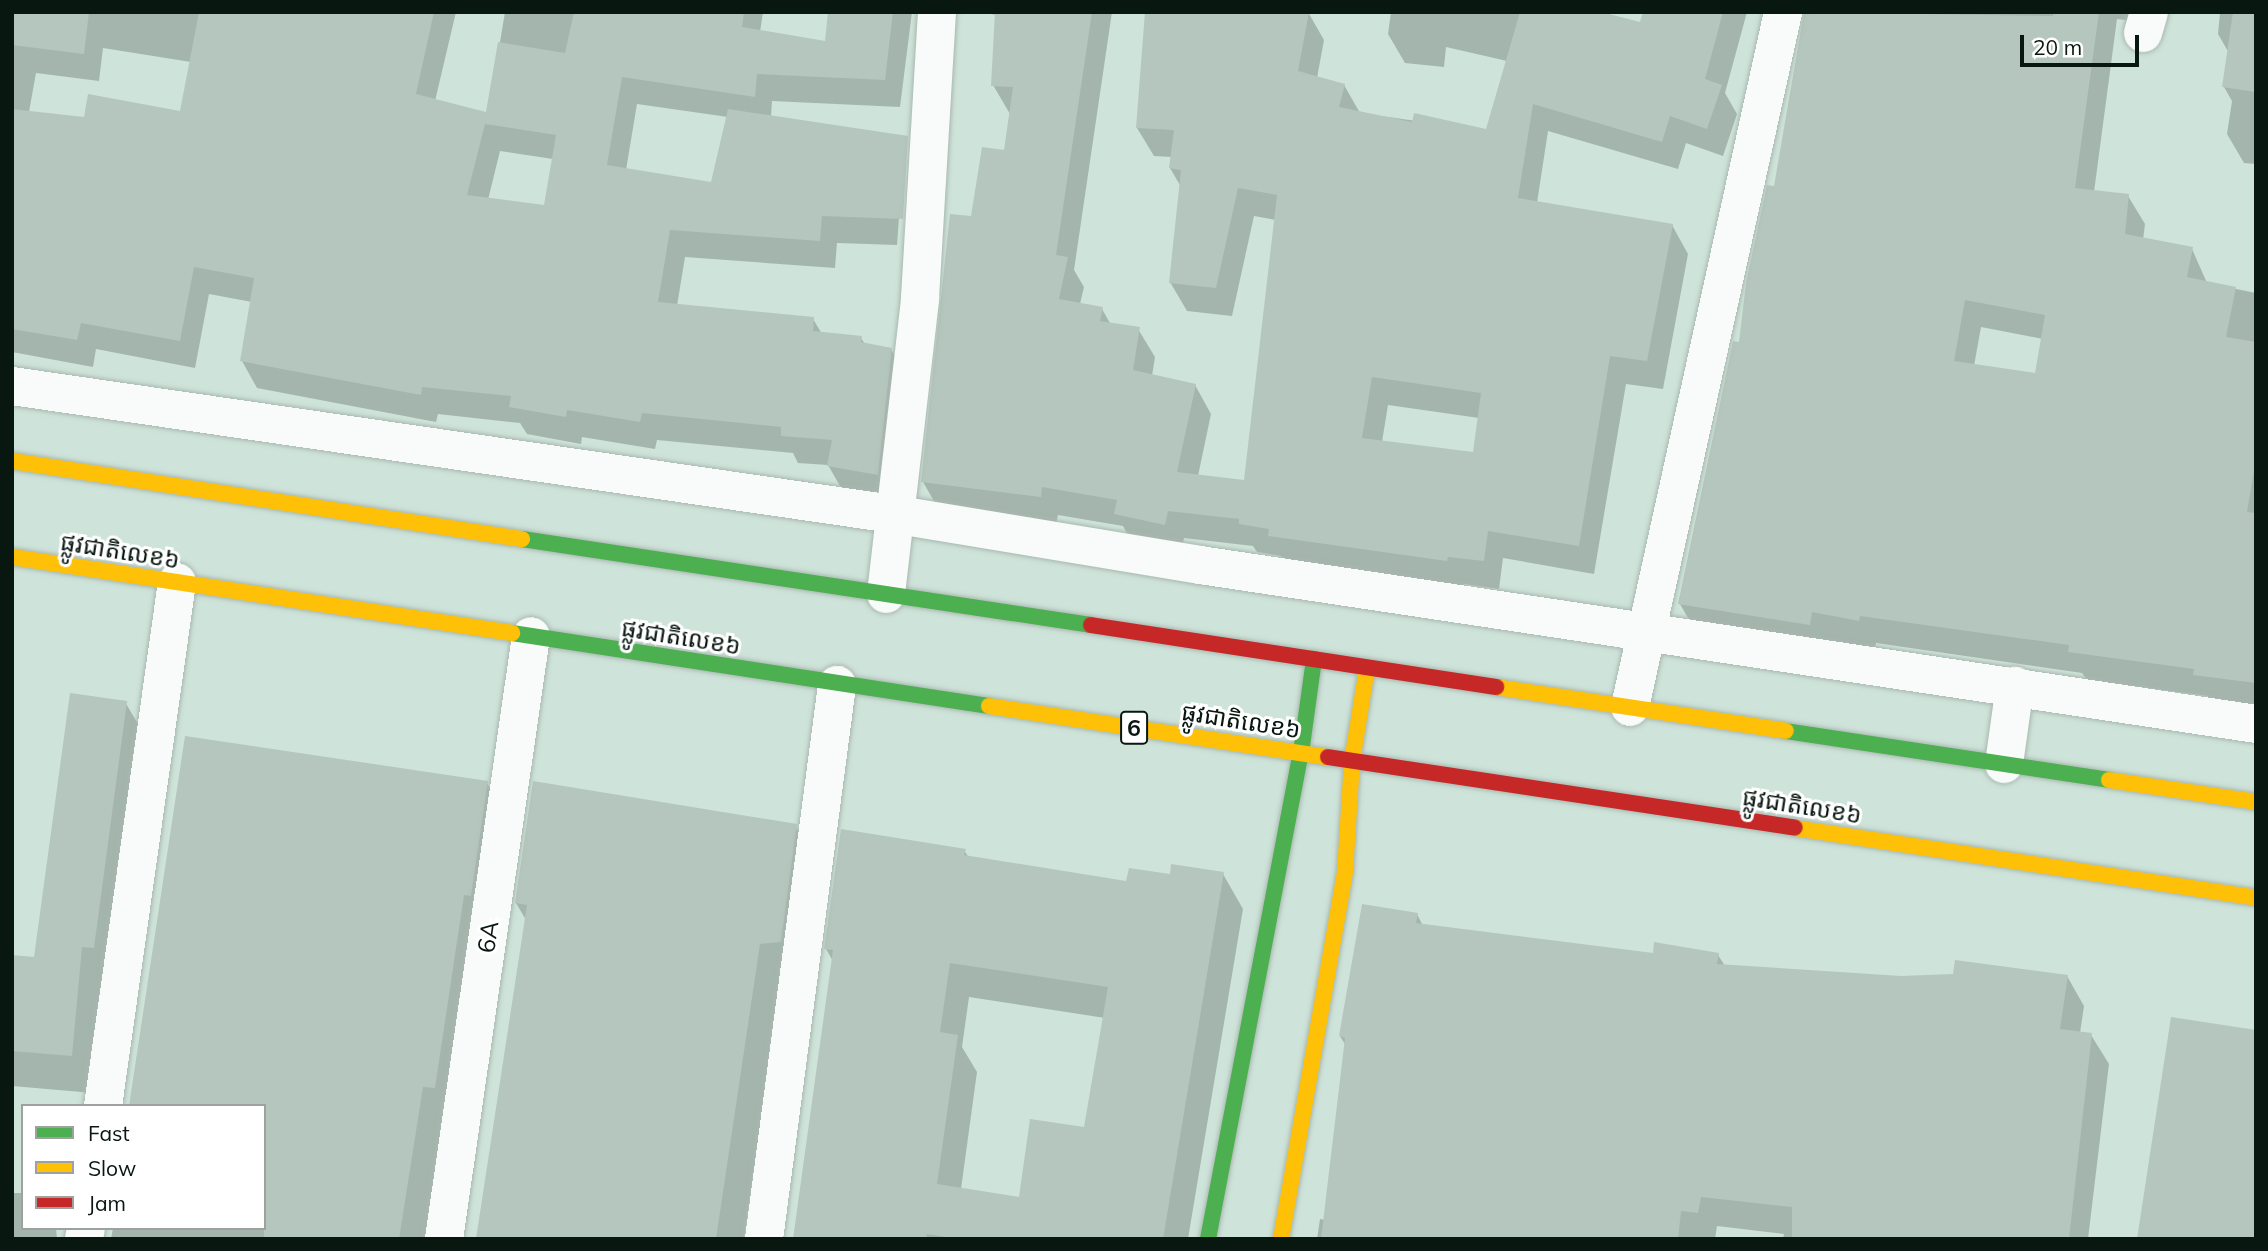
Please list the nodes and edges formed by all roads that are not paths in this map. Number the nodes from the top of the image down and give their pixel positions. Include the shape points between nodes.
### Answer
1 (937, 12) edge
2 (1783, 12) edge
3 (12, 386) edge
4 (12, 461) edge
5 (893, 514) junction
6 (12, 557) edge
7 (177, 582) junction
8 (886, 594) junction
9 (1645, 629) junction
10 (531, 636) junction
11 (1314, 659) junction
12 (1367, 668) junction
13 (837, 685) junction
14 (2015, 686) junction
15 (1630, 707) junction
16 (2256, 724) edge
17 (1301, 753) junction
18 (1352, 761) junction
19 (2004, 764) junction
20 (2256, 802) edge
21 (2256, 898) edge
22 (103, 1104) edge
23 (444, 1239) edge
24 (764, 1239) edge
25 (1208, 1239) edge
26 (1281, 1239) edge

1 - 5 street via 920,298
2 - 9 street
3 - 5 street
4 - 8 main road
5 - 8 street
5 - 9 street via 1200,565
6 - 7 main road, ផ្លូវជាតិលេខ៦ / 6
7 - 10 main road, ផ្លូវជាតិលេខ៦ / 6
7 - 22 street
8 - 11 main road
9 - 14 street
9 - 15 street
10 - 13 main road, ផ្លូវជាតិលេខ៦ / 6
10 - 23 street, 6A
11 - 12 main road
11 - 17 main road
12 - 15 main road
12 - 18 main road
13 - 17 main road, ផ្លូវជាតិលេខ៦ / 6
13 - 24 street
14 - 16 street
14 - 19 street
15 - 19 main road
17 - 18 main road, ផ្លូវជាតិលេខ៦ / 6
17 - 25 main road
18 - 21 main road, ផ្លូវជាតិលេខ៦ / 6
18 - 26 main road via 1345,872
19 - 20 main road

